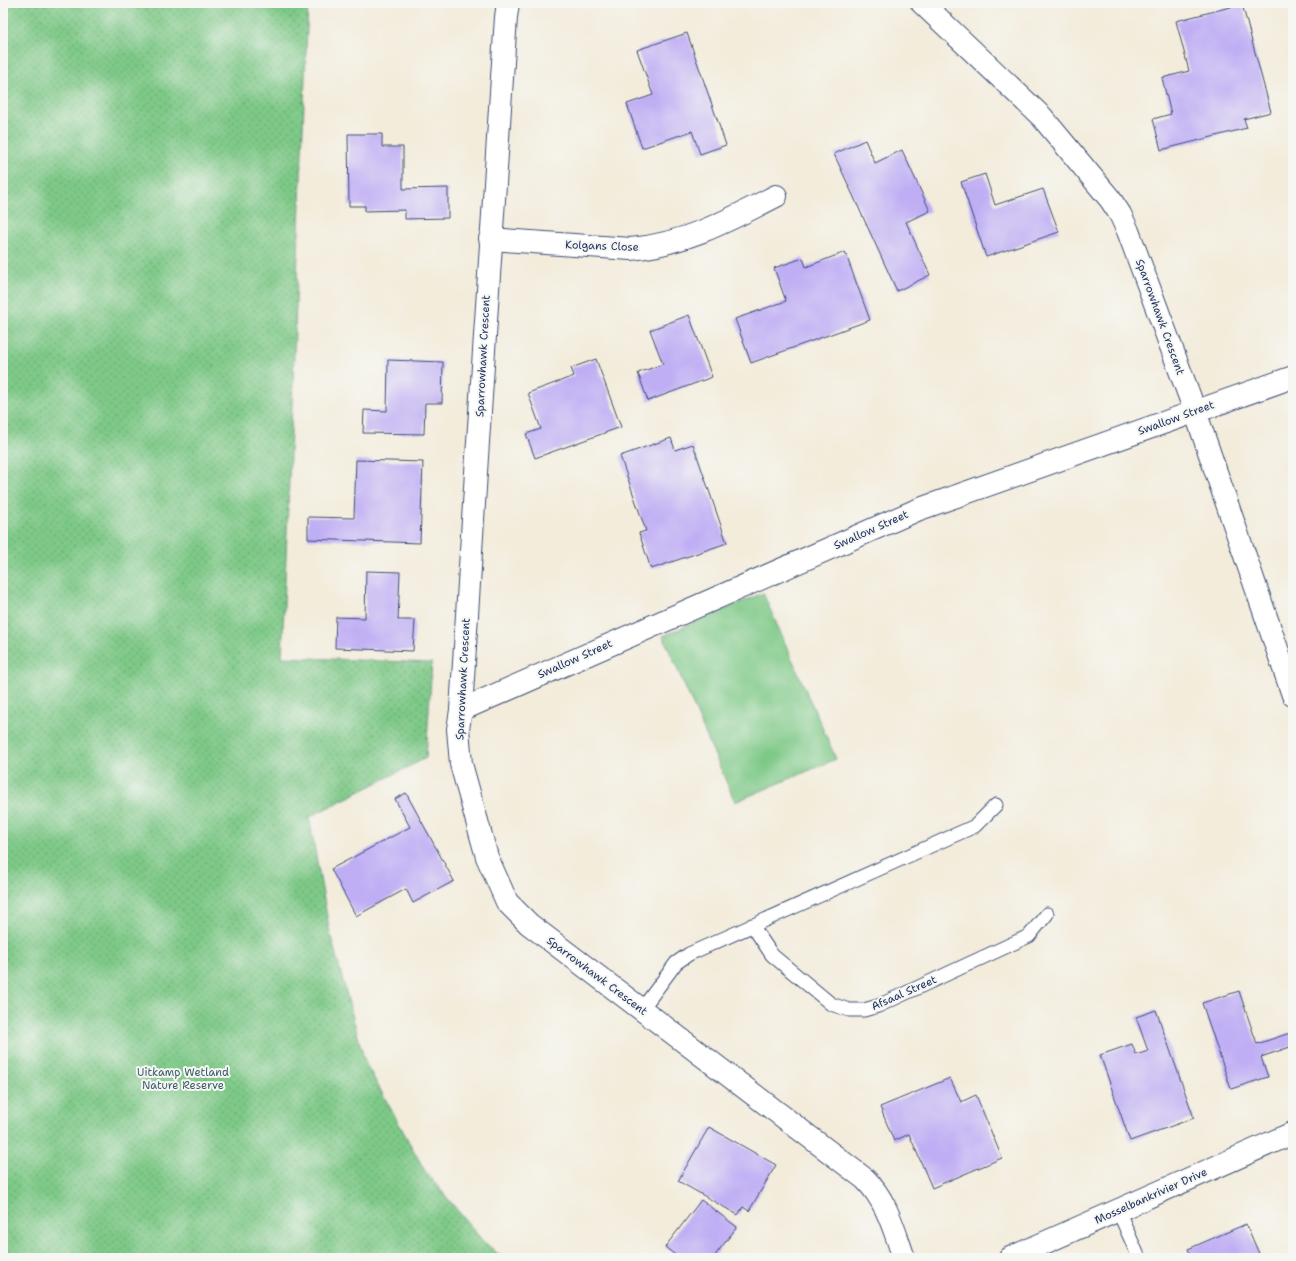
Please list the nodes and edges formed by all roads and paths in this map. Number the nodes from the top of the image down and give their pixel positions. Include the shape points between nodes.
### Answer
1 (508, 3) edge
2 (922, 3) edge
3 (776, 196) dead end
4 (490, 239) junction
5 (1293, 377) edge
6 (1194, 411) junction
7 (1293, 695) edge
8 (461, 710) junction
9 (996, 805) dead end
10 (1047, 914) dead end
11 (752, 925) junction
12 (642, 1008) junction
13 (1293, 1133) edge
14 (1118, 1210) junction
15 (904, 1258) edge
16 (1010, 1258) edge
17 (1139, 1258) edge

1 - 4 street, Sparrowhawk Crescent
2 - 6 street, Sparrowhawk Crescent via 1042,117 1120,214
3 - 4 street, Kolgans Close via 692,236 647,248
4 - 8 street, Sparrowhawk Crescent
5 - 6 street, Swallow Street
6 - 7 street, Sparrowhawk Crescent
6 - 8 street, Swallow Street via 917,510
8 - 12 street, Sparrowhawk Crescent via 458,729 461,764 487,857 507,902 528,924
9 - 11 lane via 975,826
10 - 11 lane, Afsaal Street via 1029,936 878,1006 864,1010 849,1010 831,1004 772,955
11 - 12 lane via 688,954 676,963
12 - 15 street, Sparrowhawk Crescent via 875,1188 887,1211
13 - 14 street, Mosselbankrivier Drive
14 - 16 street, Mosselbankrivier Drive
14 - 17 lane

